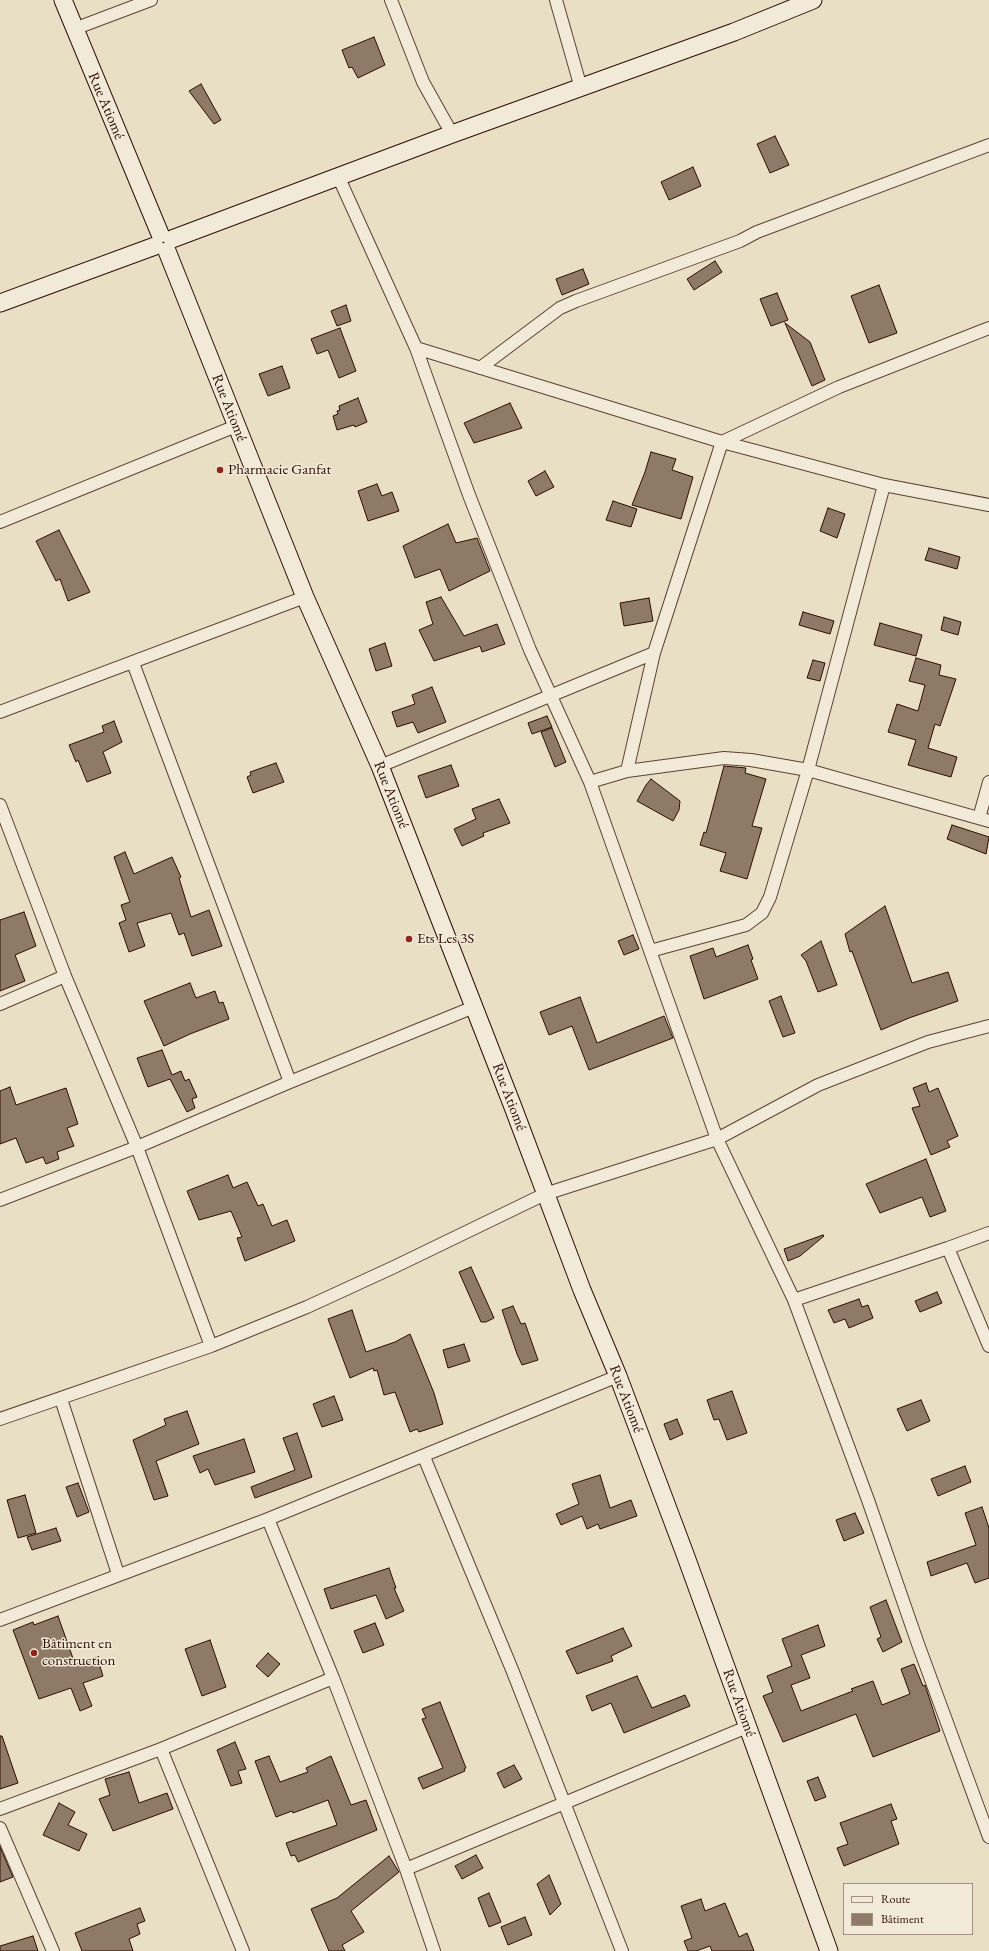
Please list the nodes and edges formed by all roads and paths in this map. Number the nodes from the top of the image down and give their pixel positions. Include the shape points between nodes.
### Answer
1 (63, 0) edge
2 (151, 0) edge
3 (391, 0) edge
4 (556, 0) edge
5 (813, 0) edge
6 (74, 29) junction
7 (581, 88) junction
8 (452, 134) junction
9 (989, 145) edge
10 (338, 176) junction
11 (164, 243) junction
12 (0, 303) edge
13 (989, 328) edge
14 (416, 348) junction
15 (480, 368) junction
16 (236, 426) junction
17 (722, 442) junction
18 (884, 485) junction
19 (989, 505) edge
20 (0, 522) edge
21 (305, 597) junction
22 (654, 654) junction
23 (133, 663) junction
24 (550, 697) junction
25 (0, 712) edge
26 (380, 766) junction
27 (808, 770) junction
28 (627, 771) junction
29 (590, 782) junction
30 (989, 782) edge
31 (0, 805) edge
32 (984, 819) edge
33 (650, 951) junction
34 (65, 976) junction
35 (0, 1004) edge
36 (474, 1007) junction
37 (989, 1026) edge
38 (290, 1082) junction
39 (717, 1139) junction
40 (137, 1147) junction
41 (545, 1194) junction
42 (0, 1200) edge
43 (989, 1233) edge
44 (948, 1248) junction
45 (794, 1300) junction
46 (211, 1346) junction
47 (989, 1346) edge
48 (618, 1376) junction
49 (61, 1399) junction
50 (0, 1419) edge
51 (424, 1457) junction
52 (268, 1519) junction
53 (118, 1574) junction
54 (0, 1620) edge
55 (333, 1678) junction
56 (747, 1727) junction
57 (161, 1749) junction
58 (564, 1802) junction
59 (0, 1809) edge
60 (0, 1828) edge
61 (989, 1837) edge
62 (406, 1869) junction
63 (53, 1951) edge
64 (243, 1951) edge
65 (434, 1951) edge
66 (622, 1951) edge
67 (829, 1951) edge

1 - 6 street, Rue Atiomé
2 - 6 street
3 - 8 street via 423,82
4 - 7 street
5 - 7 street
6 - 11 street, Rue Atiomé
7 - 8 street
8 - 10 street
9 - 15 street via 560,308
10 - 11 street
10 - 14 street
11 - 12 street
11 - 16 street, Rue Atiomé
13 - 17 street via 839,387
14 - 15 street
14 - 24 street via 469,495
15 - 17 street
16 - 20 street
16 - 21 street, Rue Atiomé
17 - 18 street
17 - 22 street
18 - 19 street
18 - 27 street
21 - 23 street
21 - 26 street, Rue Atiomé
22 - 24 street
22 - 28 street
23 - 25 street
23 - 38 street
24 - 26 street
24 - 29 street
26 - 36 street, Rue Atiomé
27 - 28 street via 724,758
27 - 32 street
27 - 33 street via 770,898 762,913 746,925
28 - 29 street
29 - 33 street
30 - 32 street
31 - 34 street
33 - 39 street
34 - 35 street
34 - 40 street
36 - 38 street
36 - 41 street, Rue Atiomé
37 - 39 street via 928,1042 867,1065 811,1089
38 - 40 street
39 - 41 street
39 - 45 street
40 - 42 street
40 - 46 street
41 - 46 street via 387,1270
41 - 48 street, Rue Atiomé
43 - 44 street
44 - 45 street
44 - 47 street
45 - 61 street
46 - 49 street
48 - 51 street
48 - 56 street, Rue Atiomé
49 - 50 street
49 - 53 street
51 - 52 street
51 - 58 street
52 - 53 street
52 - 55 street
53 - 54 street
55 - 57 street
55 - 62 street
56 - 58 street
56 - 67 street, Rue Atiomé
57 - 59 street
57 - 64 street
58 - 62 street
58 - 66 street
60 - 63 street
62 - 65 street

